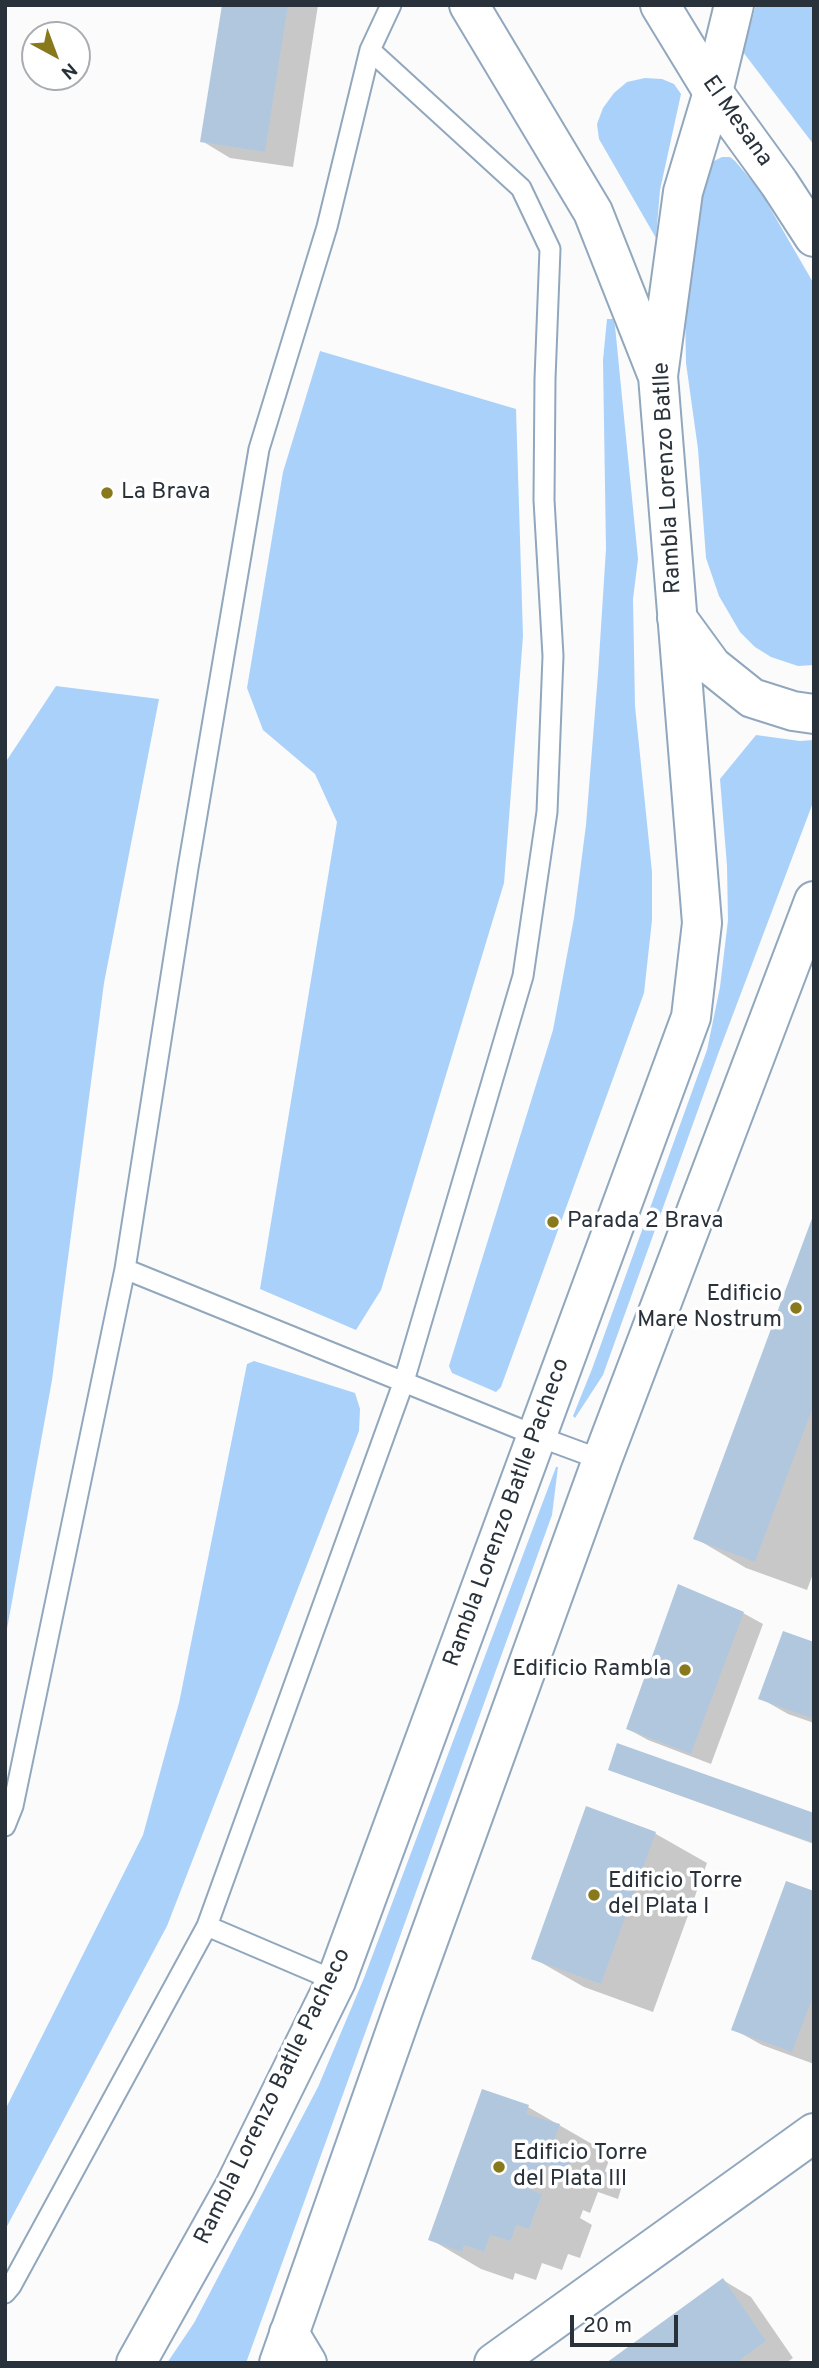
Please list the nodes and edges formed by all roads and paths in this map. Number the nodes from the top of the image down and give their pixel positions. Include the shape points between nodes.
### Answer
1 (391, 5) edge
2 (469, 5) edge
3 (660, 5) edge
4 (734, 5) edge
5 (370, 50) junction
6 (713, 92) junction
7 (814, 237) edge
8 (658, 376) junction
9 (677, 618) junction
10 (814, 714) edge
11 (814, 901) edge
12 (125, 1269) junction
13 (404, 1381) junction
14 (537, 1436) junction
15 (602, 1460) junction
16 (5, 1826) edge
17 (207, 1926) junction
18 (336, 1981) junction
19 (814, 2133) edge
20 (5, 2293) edge
21 (292, 2353) edge
22 (496, 2362) edge
23 (136, 2363) edge

1 - 5 lane
2 - 8 main road via 593,212
3 - 6 main road, El Mesana
4 - 6 main road
5 - 12 lane via 327,228 259,449
5 - 13 lane via 521,188 550,249 544,500 553,656 547,812 523,976
6 - 7 main road, El Mesana
6 - 8 main road, Rambla Lorenzo Batlle via 683,192
8 - 9 main road, Rambla Lorenzo Batlle
9 - 10 main road via 712,666 752,698
9 - 14 main road, Rambla Lorenzo Batlle Pacheco via 702,923 691,1017
11 - 15 main road
12 - 13 lane
12 - 16 lane via 13,1806
13 - 14 lane
13 - 17 lane
14 - 15 lane
14 - 18 main road, Rambla Lorenzo Batlle Pacheco
15 - 21 main road
17 - 18 lane
17 - 20 lane
18 - 23 main road, Rambla Lorenzo Batlle Pacheco via 235,2186
19 - 22 main road

